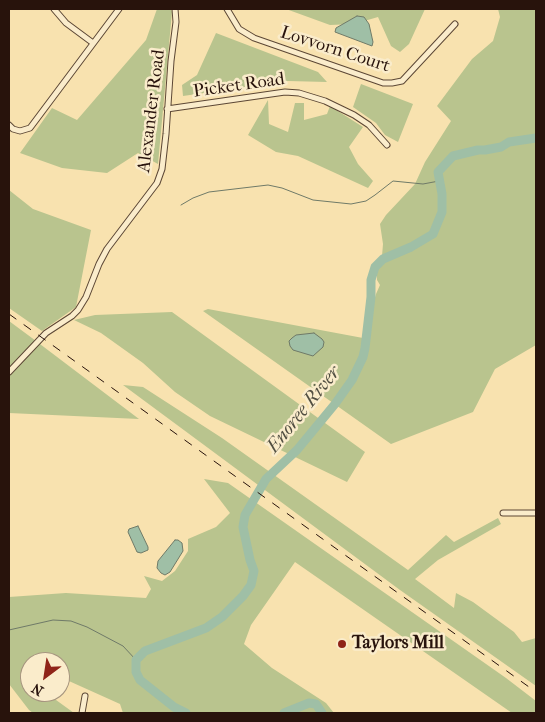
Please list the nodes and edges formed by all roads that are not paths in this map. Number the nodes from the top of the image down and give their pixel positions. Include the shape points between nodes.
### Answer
1 (54, 9) edge
2 (119, 9) edge
3 (174, 9) edge
4 (227, 9) edge
5 (455, 24) dead end
6 (93, 43) junction
7 (167, 109) junction
8 (9, 125) edge
9 (387, 145) dead end
10 (9, 372) edge
11 (503, 512) dead end
12 (536, 513) edge
13 (85, 696) dead end
14 (82, 713) edge

1 - 6 street via 66,24
2 - 6 street
3 - 7 street, Alexander Road via 176,27
4 - 5 street, Lovvorn Court via 239,29 254,38 383,83 402,81
6 - 8 street via 30,128 20,131
7 - 9 street, Picket Road via 285,92 299,93 354,115
7 - 10 street, Alexander Road via 162,169 154,188 107,249 78,310 46,333
11 - 12 street
13 - 14 street

